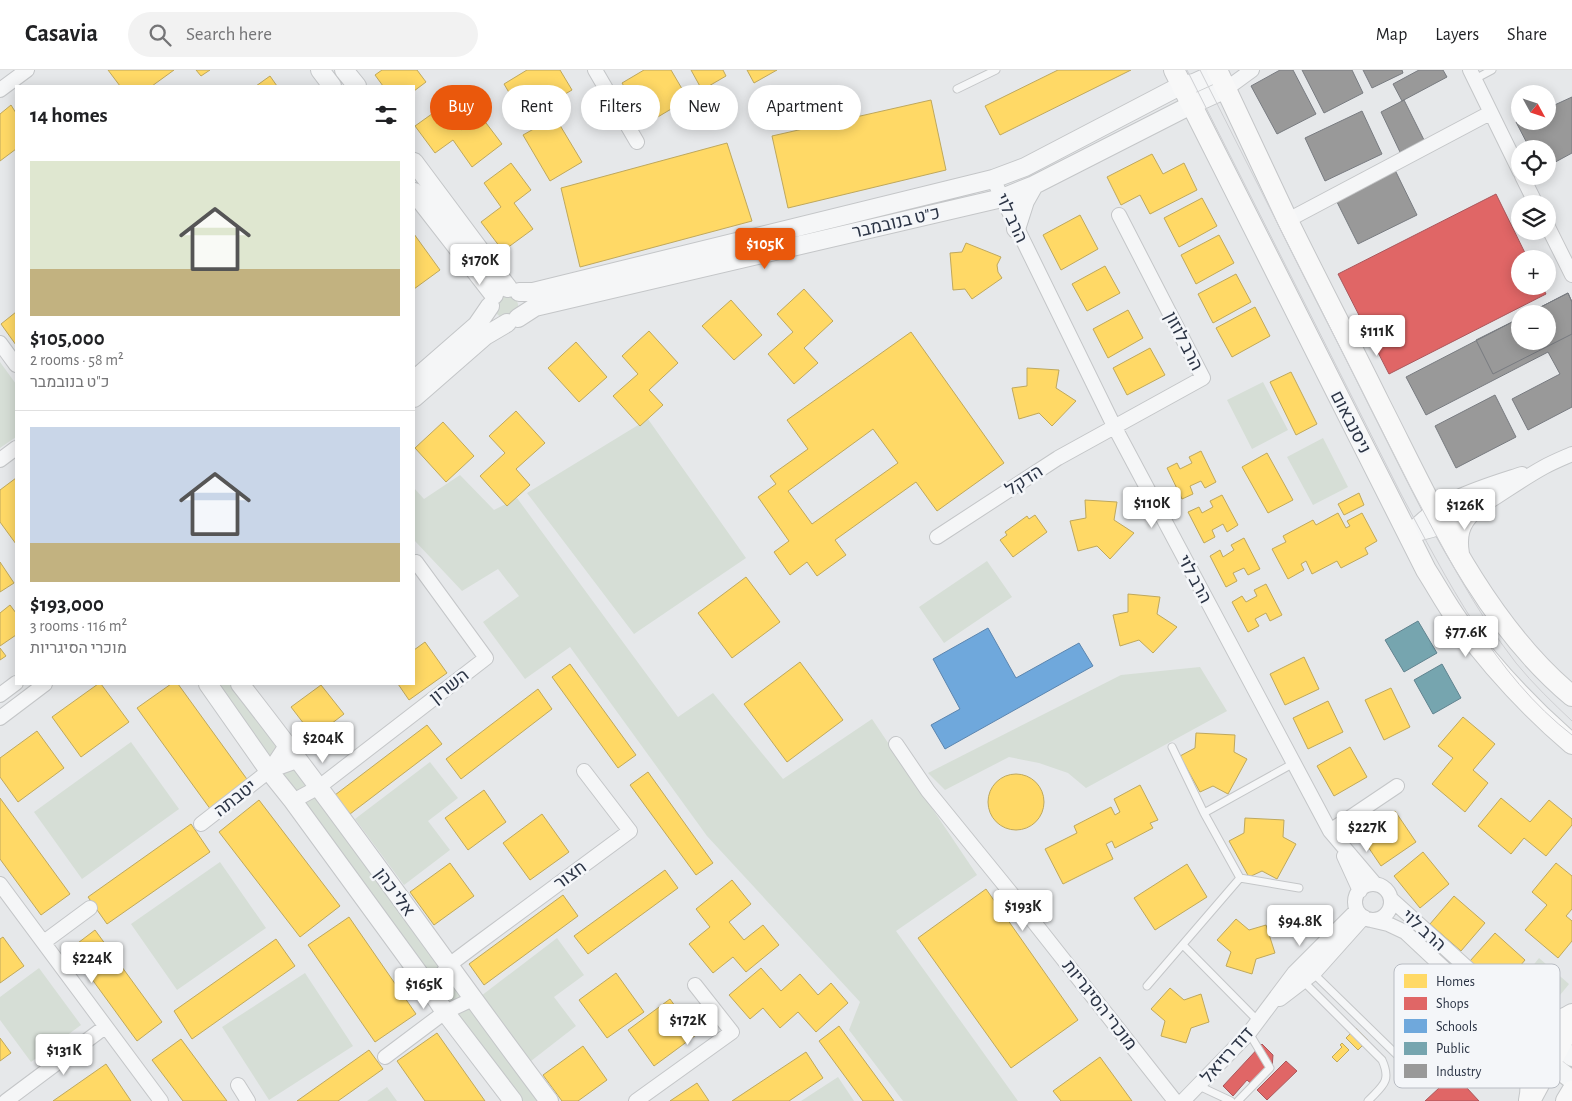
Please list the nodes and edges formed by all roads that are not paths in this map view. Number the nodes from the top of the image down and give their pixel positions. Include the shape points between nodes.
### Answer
1 (27, 70) edge
2 (320, 70) edge
3 (344, 70) edge
4 (595, 70) edge
5 (996, 70) edge
6 (1252, 70) edge
7 (1492, 70) edge
8 (1472, 74) edge
9 (1222, 75) edge
10 (1178, 78) edge
11 (331, 85) edge
12 (356, 85) edge
13 (957, 89) dead end
14 (0, 90) edge
15 (1191, 105) junction
16 (1490, 112) junction
17 (637, 142) dead end
18 (1511, 154) edge
19 (415, 163) edge
20 (993, 179) junction
21 (1034, 185) junction
22 (415, 193) edge
23 (1002, 198) junction
24 (1119, 215) dead end
25 (1288, 220) junction
26 (1016, 229) junction
27 (1556, 239) edge
28 (1568, 258) edge
29 (1572, 275) edge
30 (503, 295) junction
31 (513, 320) junction
32 (0, 343) edge
33 (15, 364) edge
34 (415, 379) edge
35 (415, 397) edge
36 (1114, 426) junction
37 (15, 449) edge
38 (1572, 454) edge
39 (0, 460) edge
40 (1544, 467) junction
41 (1472, 511) junction
42 (1439, 518) junction
43 (1408, 535) junction
44 (937, 537) dead end
45 (1459, 556) junction
46 (416, 562) dead end
47 (15, 684) edge
48 (44, 685) edge
49 (209, 685) edge
50 (241, 685) edge
51 (0, 695) edge
52 (1572, 696) edge
53 (0, 718) edge
54 (287, 744) junction
55 (896, 744) dead end
56 (1572, 744) edge
57 (1172, 747) dead end
58 (300, 760) junction
59 (1294, 763) junction
60 (269, 771) junction
61 (584, 771) dead end
62 (1397, 786) dead end
63 (320, 787) junction
64 (293, 801) junction
65 (1204, 813) junction
66 (303, 816) junction
67 (201, 824) dead end
68 (1334, 836) junction
69 (1240, 878) junction
70 (0, 884) edge
71 (1375, 884) junction
72 (1300, 888) dead end
73 (1360, 891) junction
74 (1391, 900) junction
75 (90, 908) dead end
76 (1364, 916) junction
77 (44, 942) junction
78 (1182, 945) junction
79 (1444, 964) edge
80 (1456, 964) edge
81 (449, 966) junction
82 (1304, 973) junction
83 (424, 982) junction
84 (695, 985) dead end
85 (1147, 986) dead end
86 (468, 993) junction
87 (445, 1012) junction
88 (1572, 1014) edge
89 (1560, 1020) edge
90 (1258, 1021) junction
91 (1572, 1023) edge
92 (105, 1027) junction
93 (1249, 1033) junction
94 (1394, 1052) edge
95 (1560, 1055) edge
96 (385, 1057) dead end
97 (1572, 1080) edge
98 (238, 1086) dead end
99 (1199, 1086) junction
100 (1530, 1088) edge
101 (1538, 1088) edge
102 (1572, 1090) edge
103 (6, 1101) edge
104 (161, 1101) edge
105 (248, 1101) edge
106 (513, 1101) edge
107 (549, 1101) edge
108 (636, 1101) edge
109 (1175, 1101) edge
110 (1183, 1101) edge
111 (1231, 1101) edge
112 (1238, 1101) edge
113 (1368, 1101) edge
114 (1529, 1101) edge
115 (1566, 1101) edge

1 - 14 street
2 - 11 street
3 - 12 street
4 - 17 street
5 - 13 lane
6 - 9 street, כ"ט בנובמבר
7 - 8 lane
8 - 16 street
9 - 10 street, כ"ט בנובמבר via 1194,84
9 - 15 street, כ"ט בנובמבר
9 - 25 main road, ניסנבאום
10 - 15 main road, ניסנבאום
10 - 20 street, כ"ט בנובמבר via 1025,167
15 - 21 street, כ"ט בנובמבר
15 - 43 main road, ניסנבאום
16 - 18 street
16 - 25 street
19 - 30 street
20 - 23 street, הרב לוי
20 - 30 street, כ"ט בנובמבר via 533,292
21 - 23 street, כ"ט בנובמבר
21 - 26 street
22 - 30 street
23 - 26 street, הרב לוי
23 - 31 street, כ"ט בנובמבר via 535,307
24 - 36 street, הרב לוזון via 1202,378
25 - 42 main road, ניסנבאום
26 - 36 street, הרב לוי
27 - 28 street
28 - 29 street
30 - 31 street via 491,312 496,318
30 - 31 street via 523,298 524,310
30 - 34 street via 477,325
31 - 35 street, כ"ט בנובמבר via 485,336
32 - 33 street
36 - 44 street, הדקל via 1058,458
36 - 59 street, הרב לוי
37 - 39 street
38 - 40 street
40 - 41 street
40 - 42 street via 1492,484
41 - 42 street
41 - 45 main road via 1459,528
42 - 43 street via 1423,534
42 - 45 main road, ניסנבאום
43 - 56 main road, ניסנבאום via 1458,622 1505,679
45 - 52 main road, ניסנבאום via 1532,657
46 - 63 street, השרון via 486,658
47 - 51 street
48 - 53 street
49 - 60 street, אלי כהן
50 - 54 street, אלי כהן
54 - 58 street, אלי כהן
54 - 60 street, יטבתה
55 - 109 street, מוכרי הסיגריות via 928,791
57 - 65 lane
58 - 60 street, יטבתה
58 - 63 street, אלי כהן
59 - 65 lane
59 - 68 street, הרב לוי
60 - 64 street, אלי כהן
60 - 67 street, יטבתה
61 - 81 street, חצור via 630,831
62 - 68 street
63 - 64 street, השרון
63 - 66 street, השרון
63 - 81 street, אלי כהן
64 - 66 street, אלי כהן
65 - 69 lane
66 - 83 street, אלי כהן
68 - 71 street, הרב לוי
68 - 73 street, הרב לוי
69 - 72 lane
69 - 78 lane
70 - 77 street
71 - 73 street via 1369,884
71 - 74 street via 1386,889
73 - 76 street via 1356,900
74 - 76 street via 1382,918
74 - 80 street, הרב לוי
75 - 77 street
76 - 79 street, הרב לוי via 1405,932
76 - 82 street, דוד רזיאל
77 - 92 street
78 - 85 lane
78 - 90 lane
81 - 83 street, חצור
81 - 86 street, אלי כהן
82 - 90 street, דוד רזיאל
82 - 94 lane
82 - 113 lane via 1382,1060 1387,1076 1385,1084
83 - 87 street, אלי כהן
84 - 108 street via 732,1032
86 - 87 street
86 - 107 street, אלי כהן
87 - 96 street
87 - 106 street, אלי כהן
88 - 89 main road
90 - 93 street, דוד רזיאל
91 - 95 main road
92 - 103 street
92 - 104 street
93 - 99 street, דוד רזיאל
93 - 112 lane via 1270,1068
95 - 97 street
98 - 105 street
99 - 110 street, דוד רזיאל
99 - 111 lane
100 - 114 main road
101 - 114 main road
102 - 115 main road

